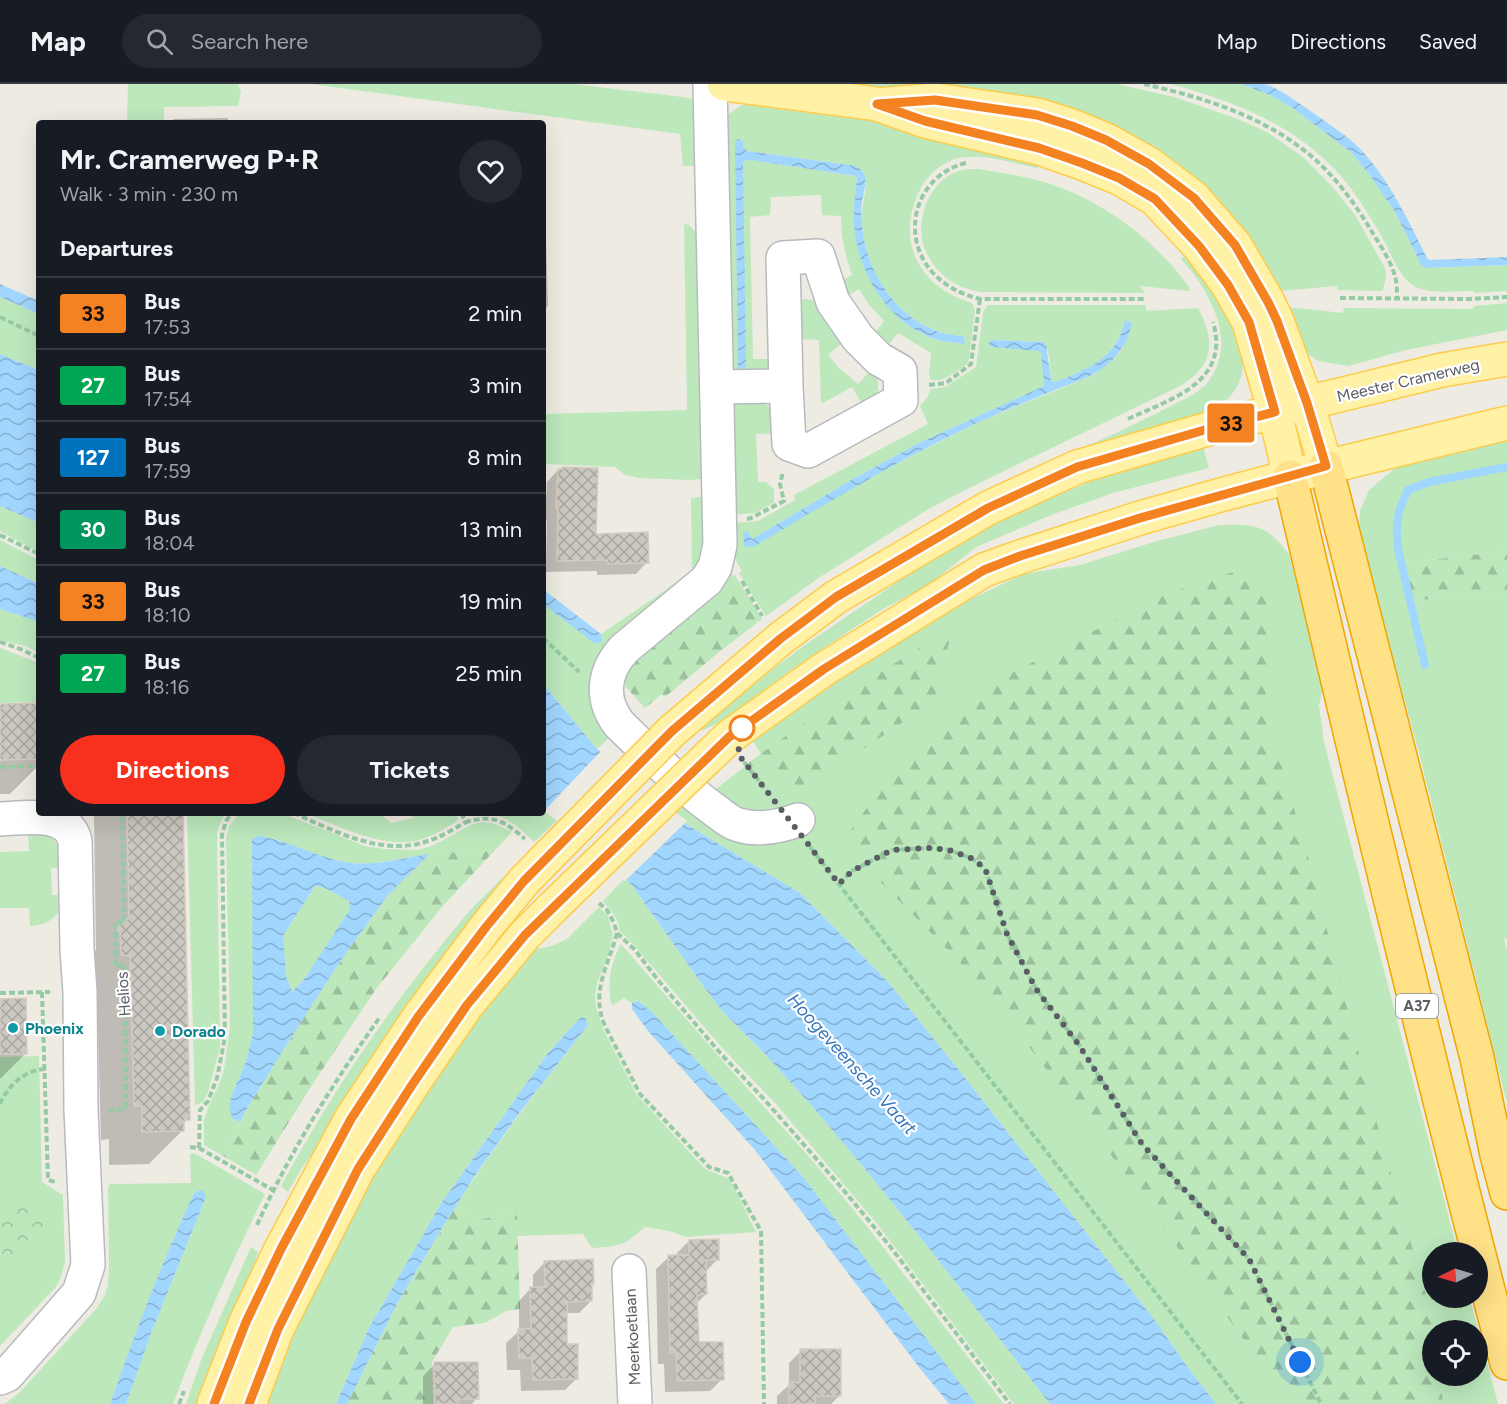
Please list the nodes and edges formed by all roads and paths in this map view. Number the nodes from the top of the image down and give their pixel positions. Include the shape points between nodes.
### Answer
1 (710, 84) edge
2 (724, 84) edge
3 (1144, 84) edge
4 (877, 104) junction
5 (971, 162) dead end
6 (1507, 297) edge
7 (1340, 298) dead end
8 (1398, 298) junction
9 (980, 299) junction
10 (1145, 299) dead end
11 (0, 317) edge
12 (1212, 321) dead end
13 (36, 335) edge
14 (1507, 359) edge
15 (786, 386) junction
16 (717, 387) junction
17 (901, 388) junction
18 (1307, 403) junction
19 (1275, 412) junction
20 (1125, 420) dead end
21 (1507, 423) edge
22 (789, 444) junction
23 (1326, 466) junction
24 (1290, 477) junction
25 (720, 532) junction
26 (0, 535) edge
27 (36, 553) edge
28 (763, 616) dead end
29 (546, 641) edge
30 (0, 642) edge
31 (36, 656) edge
32 (606, 696) junction
33 (738, 754) dead end
34 (36, 766) edge
35 (0, 767) edge
36 (122, 816) edge
37 (230, 816) edge
38 (301, 816) edge
39 (463, 816) edge
40 (0, 819) edge
41 (795, 821) junction
42 (466, 822) junction
43 (526, 840) dead end
44 (839, 884) junction
45 (598, 902) dead end
46 (617, 933) junction
47 (80, 992) junction
48 (0, 993) edge
49 (45, 1068) dead end
50 (0, 1104) edge
51 (81, 1110) junction
52 (189, 1147) dead end
53 (199, 1148) junction
54 (273, 1190) dead end
55 (1507, 1193) edge
56 (629, 1271) dead end
57 (1507, 1363) edge
58 (0, 1378) edge
59 (214, 1404) edge
60 (249, 1404) edge
61 (635, 1404) edge
62 (764, 1404) edge
63 (1010, 1404) edge
64 (1242, 1404) edge
65 (1321, 1404) edge

1 - 16 street
2 - 4 main road
3 - 8 path via 1240,114 1268,127 1317,161 1340,184 1361,214 1395,276
4 - 18 main road via 935,100 1037,115 1081,129 1149,164 1194,198 1235,245 1277,321
4 - 19 main road via 925,121 1039,148 1119,178 1155,199 1199,246 1244,313
5 - 9 path via 955,165 928,186 916,213 915,229 920,251 931,271 954,290
6 - 8 path
7 - 8 path
9 - 10 path
9 - 17 path via 971,364 946,383
11 - 13 path
12 - 20 path via 1216,332 1215,355 1203,378
14 - 18 main road, Meester Cramerweg via 1442,370
15 - 16 street
15 - 17 street via 783,258 818,256 833,302 858,338 879,359 900,371
15 - 22 street
16 - 25 street
17 - 22 street via 901,400 808,451
18 - 19 main road, Meester Cramerweg
18 - 23 main road
19 - 24 main road
19 - 59 main road, Meester Cramerweg, bridge via 1077,467 988,508 836,597 672,731 524,881 418,1017 351,1119 281,1249 246,1322
21 - 23 main road
22 - 25 path via 780,484 784,501
23 - 24 main road
23 - 55 highway, A37 via 1474,1047
24 - 57 highway, A37
24 - 60 main road, bridge via 1140,518 984,570 824,669 729,737 525,935 467,1005 358,1169 278,1329
25 - 28 path
25 - 32 street via 715,567 707,580 617,656 609,673
26 - 27 path
29 - 32 path
30 - 31 path
32 - 41 street via 619,724 728,820 755,827
33 - 41 path
34 - 35 path
36 - 51 path, Helios via 124,922 115,922 116,966 125,965 126,1109
37 - 53 path via 222,835 225,1037 218,1078 200,1110
38 - 42 path via 357,839 405,846 428,842
39 - 42 path
40 - 47 street via 58,820 74,835
41 - 44 path
42 - 43 path via 486,818 501,821
44 - 64 path
44 - 65 path via 852,871 892,850 949,850 985,868 1007,934 1036,989 1079,1045 1142,1144 1249,1259
45 - 46 path via 607,910
46 - 62 path via 599,990 600,1016 640,1094 709,1167 728,1173 760,1231
46 - 63 path via 889,1245
47 - 48 path
47 - 51 street
49 - 50 path via 14,1082
51 - 58 street via 88,1266 79,1293 7,1375
52 - 53 path
53 - 54 path
56 - 61 street, Meerkoetlaan

